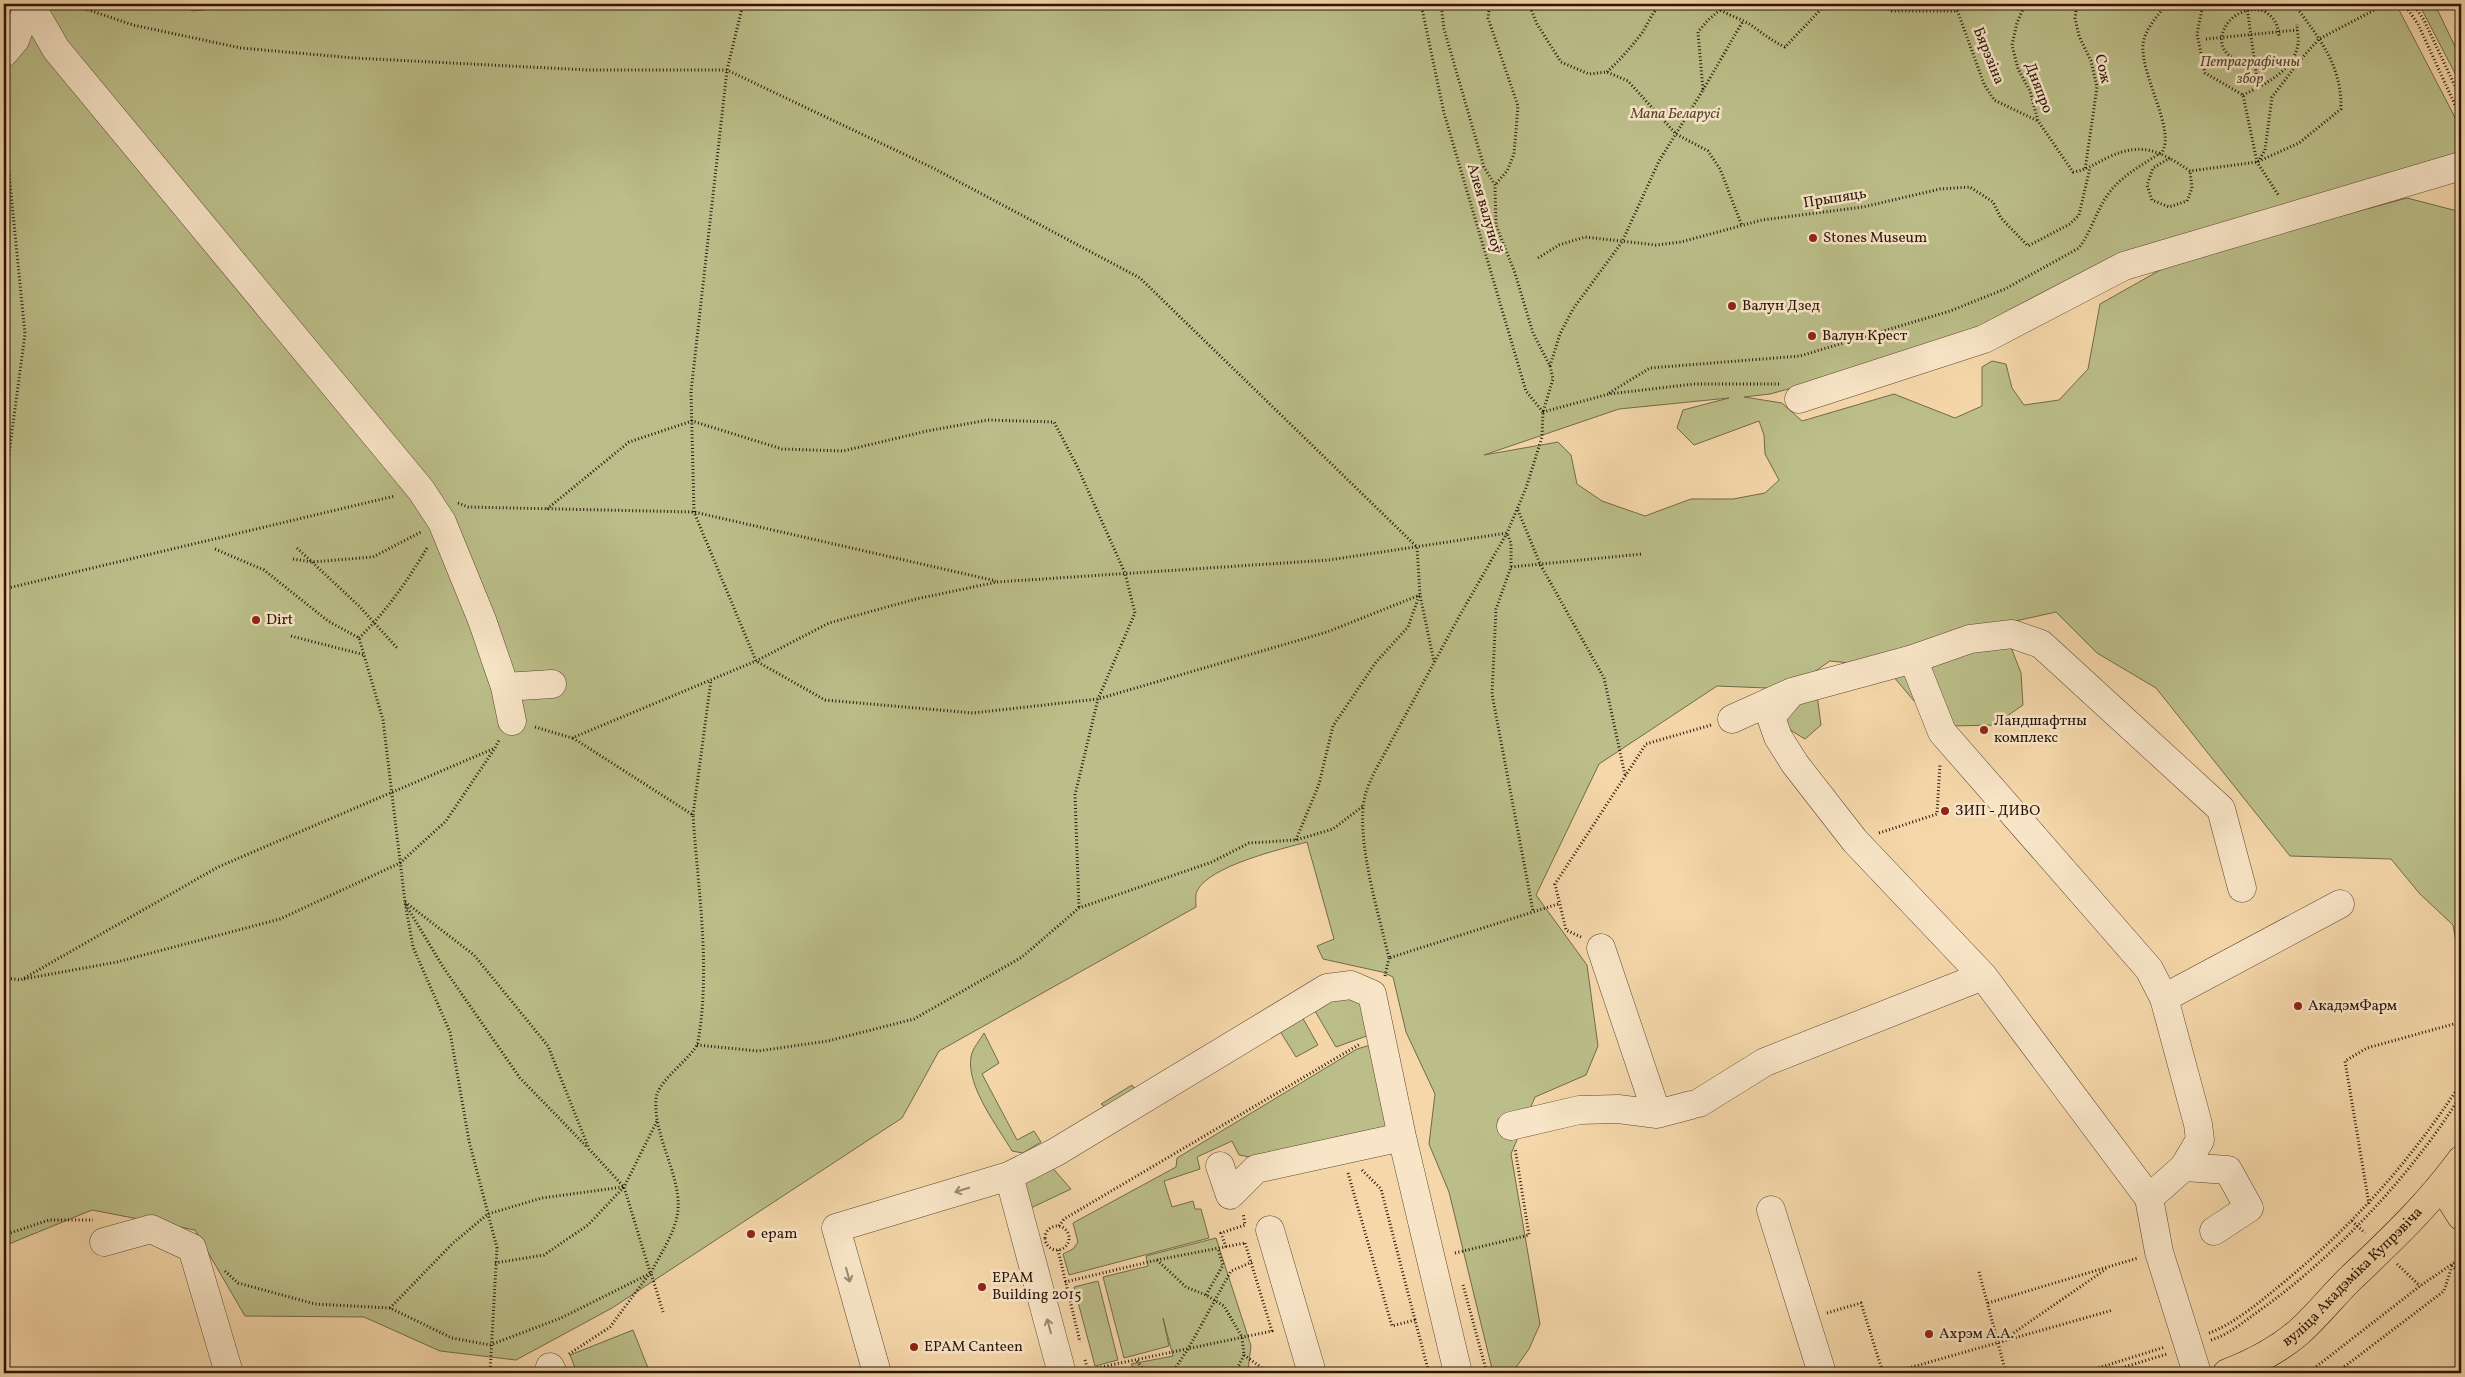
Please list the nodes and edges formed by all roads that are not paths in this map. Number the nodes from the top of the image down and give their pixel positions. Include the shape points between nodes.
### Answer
1 (30, 4) edge
2 (4, 53) edge
3 (2461, 166) edge
4 (1794, 391) road end
5 (1913, 659) junction
6 (552, 684) dead end
7 (505, 687) junction
8 (1792, 692) junction
9 (1732, 719) road end
10 (512, 721) road end
11 (2242, 888) dead end
12 (2340, 904) dead end
13 (1601, 948) road end
14 (1983, 976) junction
15 (2164, 998) junction
16 (1658, 1114) junction
17 (1511, 1126) road end
18 (1402, 1137) junction
19 (2461, 1160) edge
20 (1220, 1166) dead end
21 (2184, 1167) junction
22 (1009, 1176) junction
23 (2452, 1192) edge
24 (2149, 1198) junction
25 (1771, 1210) dead end
26 (2461, 1216) edge
27 (1270, 1230) dead end
28 (103, 1231) road end
29 (2214, 1231) dead end
30 (2236, 1372) edge
31 (229, 1373) edge
32 (876, 1373) edge
33 (1060, 1373) edge
34 (1312, 1373) edge
35 (1458, 1373) edge
36 (1822, 1373) edge
37 (2197, 1373) edge

1 - 2 lane via 14,40
1 - 7 lane via 56,50 420,490 442,522
3 - 4 lane via 2124,266 1984,339
5 - 8 lane
5 - 11 lane via 1970,639 2012,634 2041,644 2221,809
5 - 15 lane via 1942,732 2149,969
6 - 7 lane
7 - 10 lane
8 - 9 lane
8 - 14 lane via 1771,717 1778,737 1795,764 1855,841
12 - 15 lane
13 - 16 lane
14 - 16 lane via 1765,1062 1695,1104
14 - 24 lane
15 - 21 lane via 2200,1140
16 - 17 lane via 1618,1109 1579,1110
18 - 20 lane via 1256,1169 1230,1195
18 - 22 lane via 1372,994 1351,985 1327,988 1056,1152
18 - 35 lane
19 - 23 main road, вуліца Акадэміка Купрэвіча
21 - 24 lane
21 - 29 lane via 2228,1170 2249,1208
22 -> 32 lane via 836,1228
33 -> 22 lane
23 - 26 main road
23 - 30 main road, вуліца Акадэміка Купрэвіча via 2352,1276 2299,1332
24 - 37 lane via 2159,1252
25 - 36 lane
27 - 34 lane
28 - 31 lane via 151,1229 192,1248

